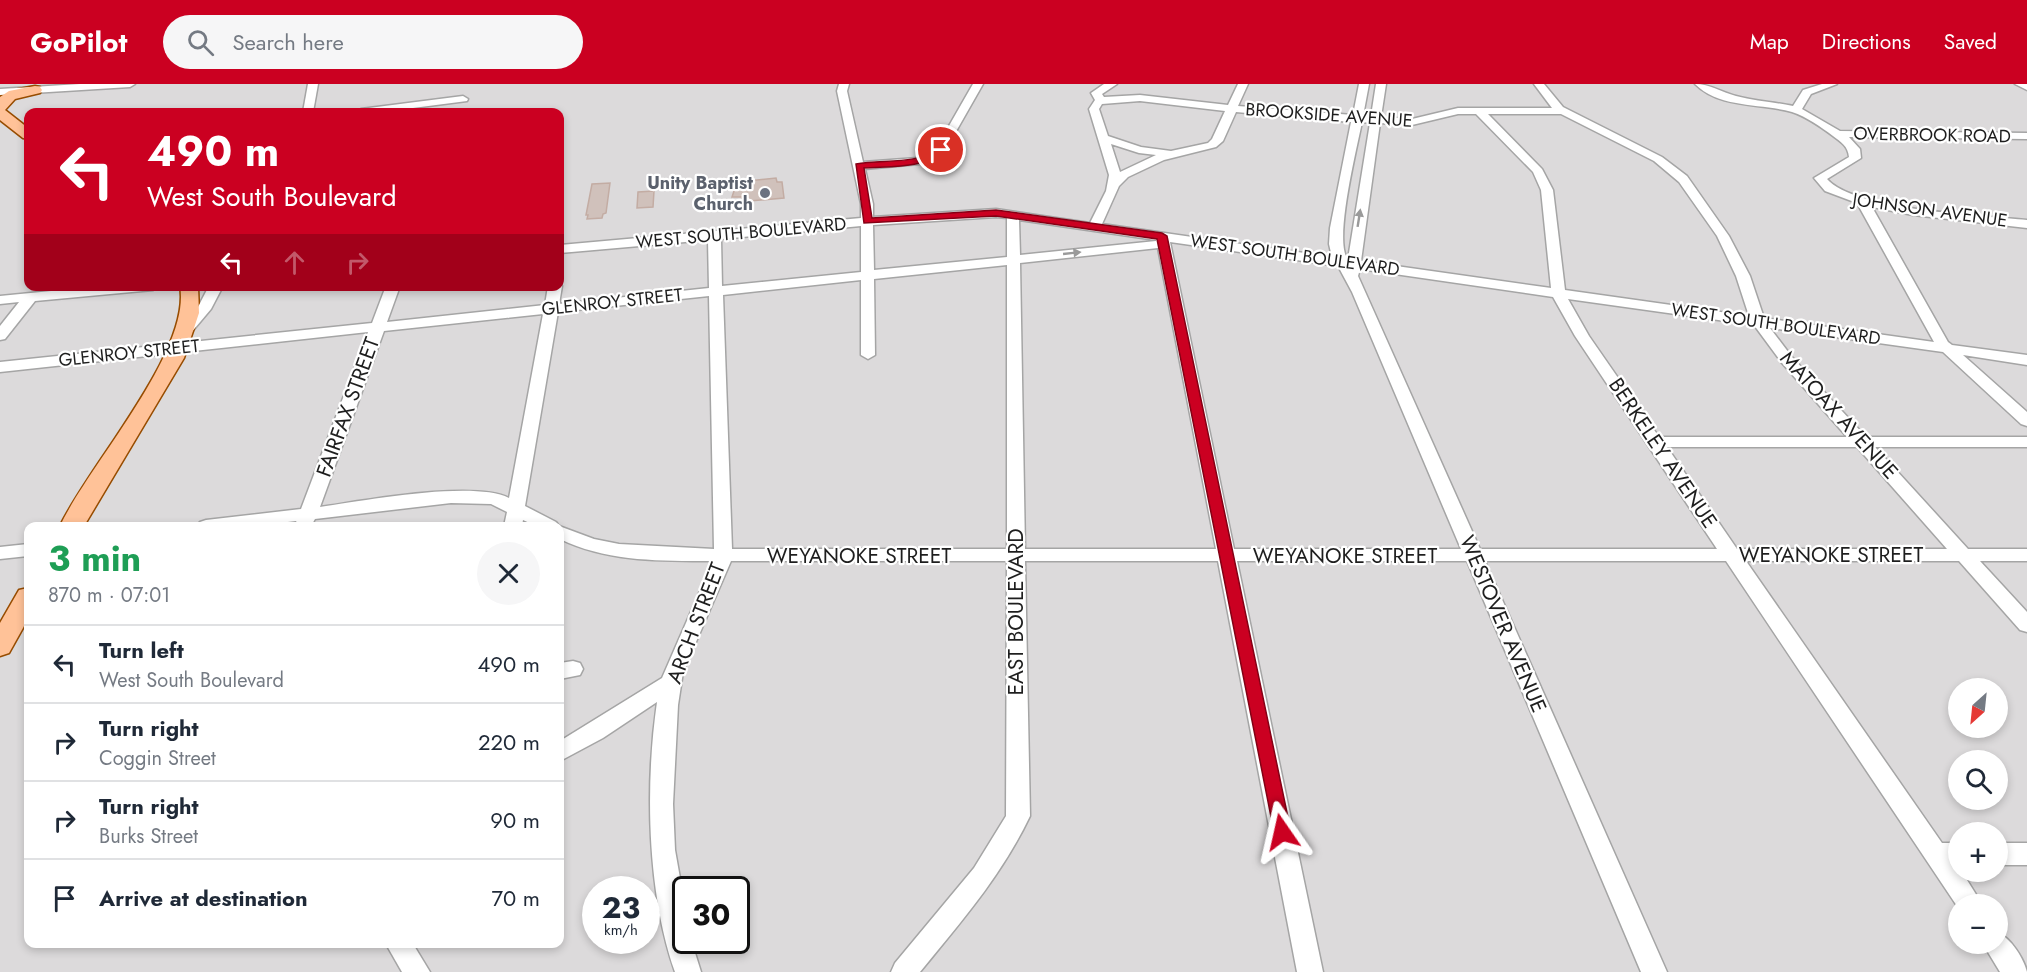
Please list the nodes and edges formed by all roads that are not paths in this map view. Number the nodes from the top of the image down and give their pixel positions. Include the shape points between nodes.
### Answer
1 (130, 84) edge
2 (313, 84) edge
3 (844, 84) edge
4 (978, 84) edge
5 (1112, 84) edge
6 (1243, 84) edge
7 (1539, 84) edge
8 (1700, 84) edge
9 (1832, 84) edge
10 (2020, 84) edge
11 (1364, 85) edge
12 (1381, 86) edge
13 (2027, 87) edge
14 (34, 90) junction
15 (0, 92) edge
16 (463, 99) dead end
17 (1098, 103) junction
18 (0, 107) edge
19 (309, 108) edge
20 (392, 108) edge
21 (1233, 108) junction
22 (1796, 110) junction
23 (1479, 111) junction
24 (1563, 111) junction
25 (0, 112) edge
26 (1357, 119) junction
27 (1376, 120) junction
28 (24, 132) edge
29 (1838, 134) junction
30 (2027, 136) edge
31 (1103, 138) junction
32 (1174, 154) junction
33 (1349, 160) junction
34 (1369, 162) junction
35 (860, 166) junction
36 (1114, 184) junction
37 (1863, 203) junction
38 (1013, 215) junction
39 (867, 221) junction
40 (2027, 224) edge
41 (1094, 227) junction
42 (714, 235) junction
43 (1162, 240) junction
44 (564, 249) edge
45 (1014, 259) junction
46 (1348, 268) junction
47 (868, 275) junction
48 (102, 291) edge
49 (189, 291) edge
50 (213, 291) edge
51 (391, 291) edge
52 (554, 291) edge
53 (716, 291) junction
54 (1558, 293) junction
55 (30, 298) junction
56 (0, 300) edge
57 (551, 308) junction
58 (1758, 321) junction
59 (378, 327) junction
60 (0, 336) edge
61 (182, 339) junction
62 (1945, 348) junction
63 (868, 355) dead end
64 (2027, 360) edge
65 (0, 367) edge
66 (2027, 422) edge
67 (1655, 441) junction
68 (1863, 442) junction
69 (2027, 442) edge
70 (516, 508) junction
71 (306, 520) edge
72 (74, 522) edge
73 (273, 522) edge
74 (514, 522) edge
75 (542, 522) edge
76 (564, 534) edge
77 (24, 550) edge
78 (0, 553) edge
79 (1732, 555) junction
80 (1965, 555) junction
81 (2027, 555) edge
82 (723, 556) junction
83 (1015, 556) junction
84 (1474, 556) junction
85 (1228, 557) junction
86 (24, 604) edge
87 (2027, 625) edge
88 (0, 646) edge
89 (670, 683) junction
90 (564, 750) edge
91 (1947, 854) edge
92 (2008, 854) edge
93 (2027, 854) edge
94 (1965, 894) edge
95 (402, 948) edge
96 (2003, 954) edge
97 (417, 972) edge
98 (688, 972) edge
99 (904, 972) edge
100 (1310, 972) edge
101 (1654, 972) edge
102 (2015, 972) edge

1 - 14 street
2 - 19 street
3 - 35 street via 842,91
4 - 35 street via 938,154 909,162
5 - 17 street via 1096,93
6 - 21 street
7 - 24 street, MATOAX AVENUE
8 - 22 street via 1738,99
9 - 22 street via 1807,92
10 - 13 street
11 - 12 street
11 - 26 street, WESTOVER AVENUE
12 - 27 street
14 - 15 street
14 - 18 main road via 8,97
16 - 20 street
17 - 21 street, BROOKSIDE AVENUE via 1140,98
17 - 31 street via 1094,109
21 - 26 street, BROOKSIDE AVENUE
21 - 32 street via 1212,145
22 - 29 street
23 - 24 street, BROOKSIDE AVENUE
23 - 27 street, BROOKSIDE AVENUE via 1447,113 1421,121
23 - 54 street, BERKELEY AVENUE via 1538,171 1547,190
24 - 58 street, MATOAX AVENUE via 1658,159 1683,179 1732,251
25 - 28 main road
26 - 27 street, BROOKSIDE AVENUE
26 - 33 street, WESTOVER AVENUE
27 - 34 street
29 - 30 street, OVERBROOK ROAD
29 - 37 street, JOHNSON AVENUE via 1856,153 1852,161 1821,177 1822,185
31 - 32 street via 1139,150
31 - 36 street via 1115,168
32 - 36 street via 1137,166
33 - 34 street
33 - 46 street, WESTOVER AVENUE via 1335,243
46 -> 34 street
35 - 39 street
36 - 41 street
37 - 40 street, JOHNSON AVENUE
37 - 62 street
38 - 39 street, WEST SOUTH BOULEVARD via 974,213
38 - 41 street, WEST SOUTH BOULEVARD
38 - 45 street, EAST BOULEVARD
39 - 42 street, WEST SOUTH BOULEVARD
39 - 47 street
41 - 43 street, WEST SOUTH BOULEVARD
42 - 44 street, WEST SOUTH BOULEVARD
42 - 53 street, ARCH STREET
45 -> 43 street, GLENROY STREET
43 - 46 street, WEST SOUTH BOULEVARD via 1225,246
43 - 85 street
45 - 47 street, GLENROY STREET
45 - 83 street, EAST BOULEVARD
46 - 54 street, WEST SOUTH BOULEVARD
46 - 84 street, WESTOVER AVENUE
47 - 53 street, GLENROY STREET
47 - 63 street
48 - 55 street
49 - 61 main road via 190,311
50 - 61 street
51 - 59 street, FAIRFAX STREET
52 - 57 street
53 - 57 street, GLENROY STREET
53 - 82 street, ARCH STREET
54 - 58 street, WEST SOUTH BOULEVARD
54 - 67 street, BERKELEY AVENUE via 1582,336
55 - 56 street
55 - 60 street
57 - 59 street, GLENROY STREET
57 - 70 street
58 - 62 street, WEST SOUTH BOULEVARD
58 - 68 street, MATOAX AVENUE via 1787,360
59 - 61 street, GLENROY STREET
59 - 71 street, FAIRFAX STREET
61 - 65 street, GLENROY STREET
61 - 72 main road
62 - 64 street, WEST SOUTH BOULEVARD
62 - 66 street
67 - 68 street
67 - 79 street, BERKELEY AVENUE
68 - 69 street
68 - 80 street, MATOAX AVENUE
70 - 71 street via 494,498 451,497
70 - 74 street
70 - 75 street
71 - 73 street
76 - 82 street, WEYANOKE STREET via 619,553
77 - 78 street
79 - 80 street, WEYANOKE STREET
79 - 84 street, WEYANOKE STREET
79 - 91 street, BERKELEY AVENUE
80 - 81 street, WEYANOKE STREET
80 - 87 street, MATOAX AVENUE
82 - 83 street, WEYANOKE STREET
82 - 89 street, ARCH STREET
83 - 85 street, WEYANOKE STREET
83 - 99 street, EAST BOULEVARD via 1018,816 1010,835 968,893
84 - 85 street, WEYANOKE STREET
84 - 101 street, WESTOVER AVENUE
85 - 100 street
86 - 88 main road
89 - 90 street
89 - 98 street, ARCH STREET via 663,850 679,947
91 - 94 street, BERKELEY AVENUE
92 - 93 street
95 - 97 street
96 - 102 street

